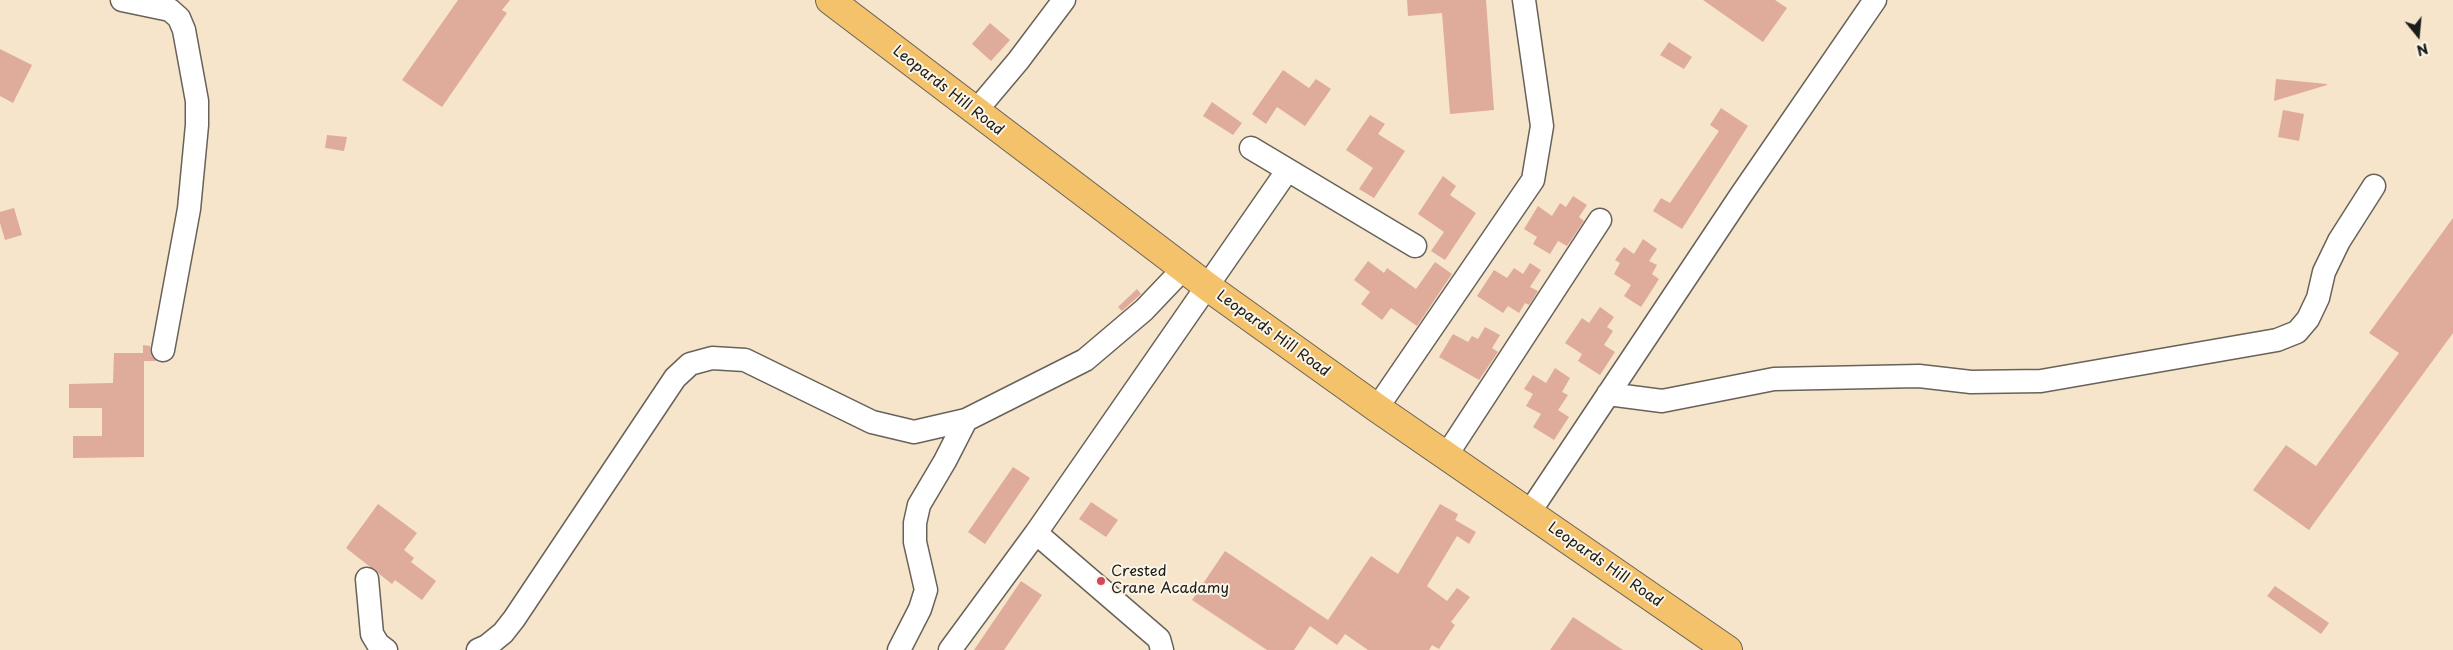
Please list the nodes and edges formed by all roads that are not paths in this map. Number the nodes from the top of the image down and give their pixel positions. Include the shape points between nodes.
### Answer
1 (122, 0) edge
2 (830, 0) edge
3 (1064, 0) edge
4 (1524, 0) edge
5 (1875, 0) edge
6 (975, 112) junction
7 (1250, 148) dead end
8 (1287, 171) junction
9 (2374, 186) dead end
10 (1600, 220) dead end
11 (1415, 246) dead end
12 (1184, 268) junction
13 (1208, 287) junction
14 (163, 350) dead end
15 (1608, 394) junction
16 (1377, 408) junction
17 (966, 420) junction
18 (1446, 456) junction
19 (1529, 513) junction
20 (1036, 533) junction
21 (366, 579) dead end
22 (386, 650) edge
23 (478, 650) edge
24 (899, 650) edge
25 (950, 650) edge
26 (1162, 650) edge
27 (1728, 650) edge

1 - 14 street via 170,10 179,18 197,101 189,209
2 - 6 main road, Leopards Hill Road
3 - 6 street
4 - 16 street via 1542,126 1533,180
5 - 15 street
6 - 12 main road, Leopards Hill Road
7 - 8 street
8 - 11 street
8 - 13 street
9 - 15 street via 2338,241 2308,319 2297,332 2277,340 2041,381 1971,382 1919,376 1774,379 1662,401
10 - 18 street
12 - 13 main road, Leopards Hill Road
12 - 17 street via 1144,310 1085,360
13 - 16 main road, Leopards Hill Road
13 - 20 street
15 - 19 street
16 - 18 main road, Leopards Hill Road
17 - 23 street via 914,432 897,429 872,422 745,360 712,358 690,364 675,378 514,619 487,646
17 - 24 street via 919,505 915,523 916,542 926,590
18 - 19 main road, Leopards Hill Road
19 - 27 main road, Leopards Hill Road
20 - 25 street
20 - 26 street via 1159,639
21 - 22 street via 372,634

